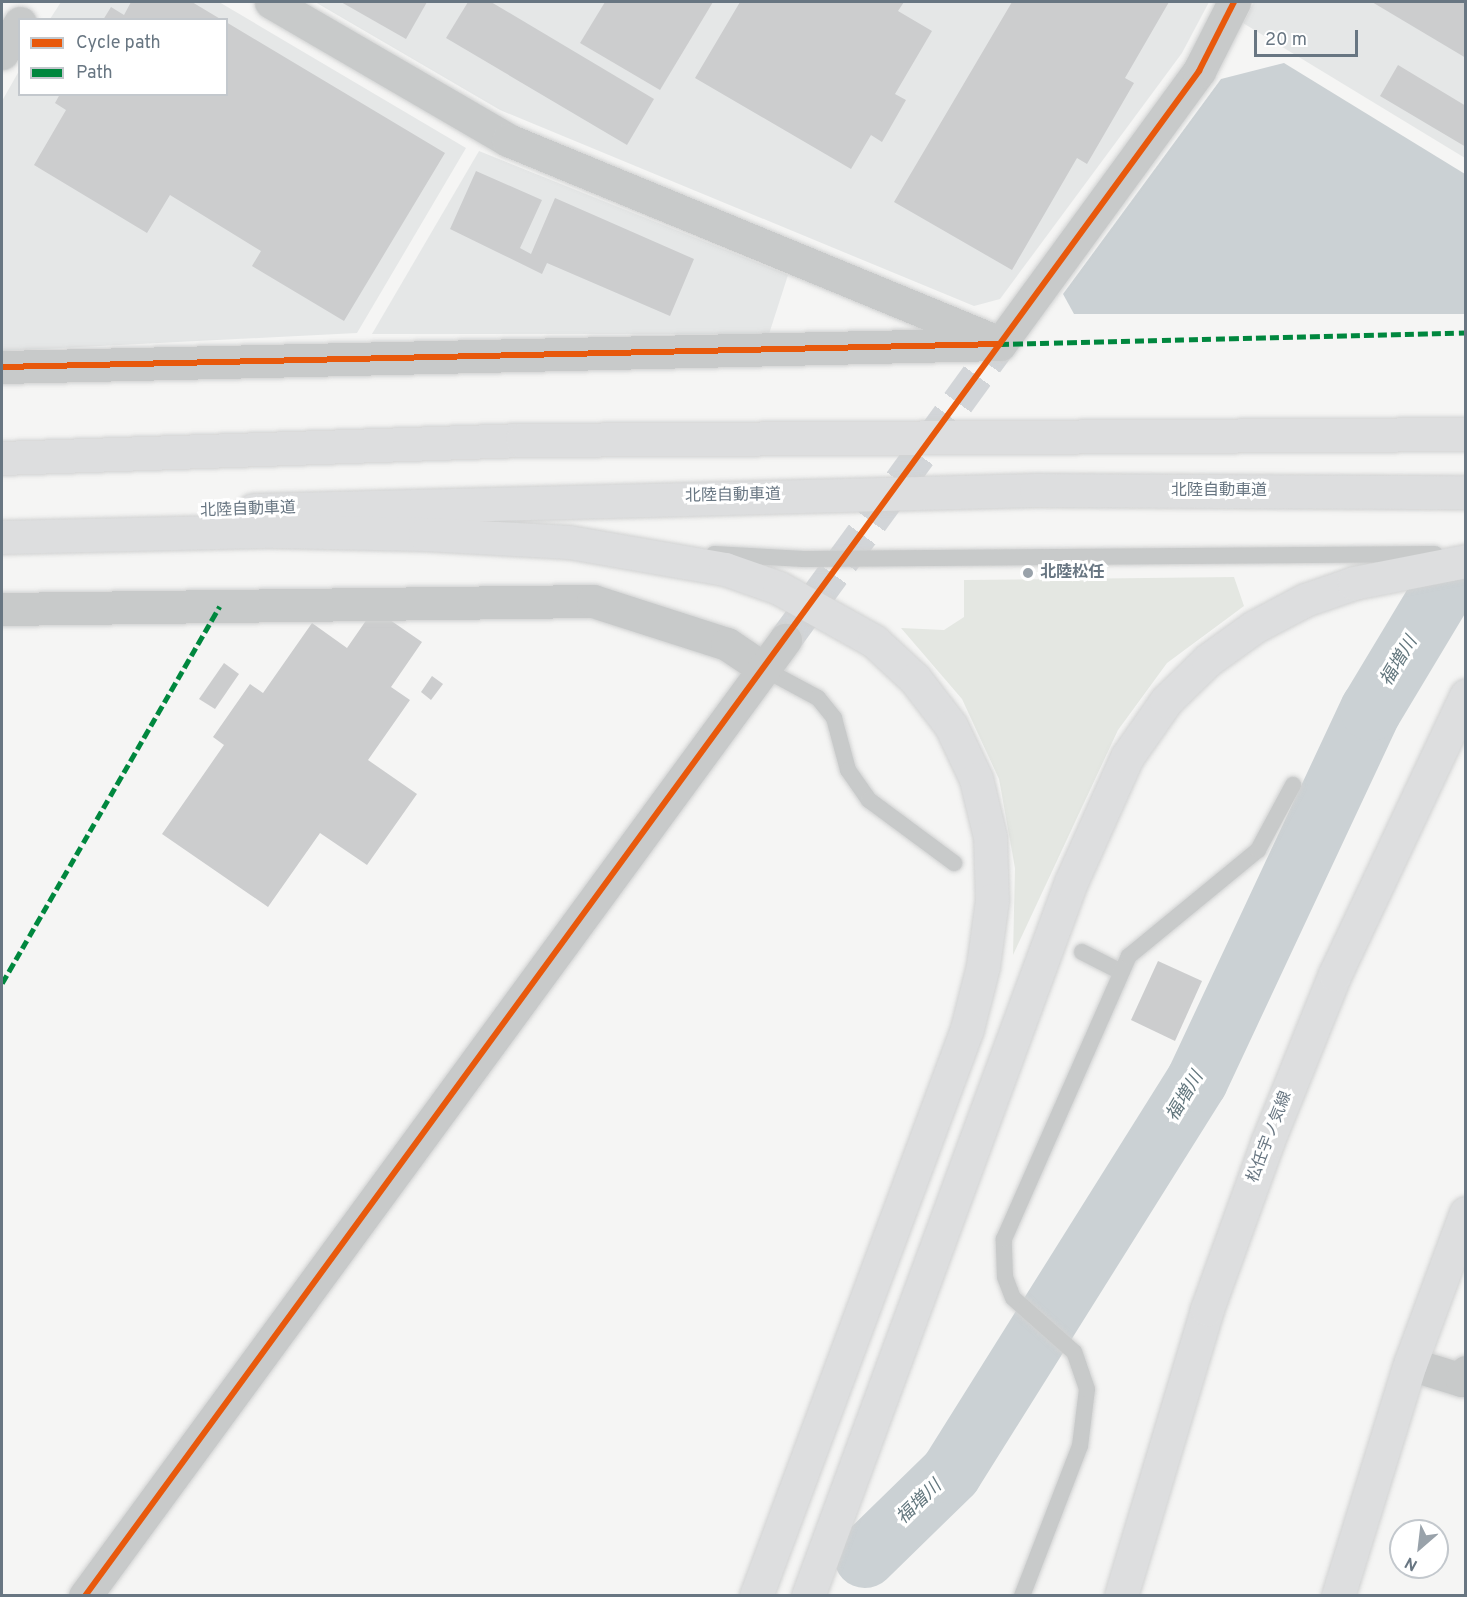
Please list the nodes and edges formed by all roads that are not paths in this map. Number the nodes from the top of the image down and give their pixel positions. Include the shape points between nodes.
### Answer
1 (32, 2) edge
2 (270, 2) edge
3 (1233, 2) edge
4 (22, 18) edge
5 (18, 25) edge
6 (2, 53) edge
7 (1000, 344) junction
8 (2, 367) edge
9 (1466, 412) edge
10 (1161, 432) junction
11 (1466, 434) edge
12 (2, 458) edge
13 (1466, 492) edge
14 (2, 519) edge
15 (2, 537) edge
16 (622, 549) junction
17 (1466, 554) edge
18 (1466, 561) edge
19 (2, 609) edge
20 (785, 640) tunnel mouth
21 (764, 669) junction
22 (1466, 695) edge
23 (1293, 785) dead end
24 (954, 863) dead end
25 (1082, 952) dead end
26 (1121, 972) junction
27 (1466, 1213) edge
28 (1410, 1364) junction
29 (1466, 1372) edge
30 (85, 1596) edge
31 (756, 1596) edge
32 (808, 1596) edge
33 (1022, 1596) edge
34 (1121, 1596) edge
35 (1338, 1596) edge

1 - 4 street
2 - 7 street via 508,140
3 - 7 street via 1199,71
5 - 6 street
7 - 8 street
9 - 10 main road
10 - 11 main road
10 - 12 main road via 522,440
13 - 14 main road, 北陸自動車道 via 1024,490
15 - 16 main road via 273,531 425,534
16 - 17 lane via 804,559
16 - 31 main road via 725,569 779,588 874,641 915,680 951,726 976,779 990,837 992,900 967,1029
18 - 32 main road via 1354,583 1305,600 1254,627 1208,660 1166,701 1127,757 1071,882
19 - 21 street via 593,601 727,644
20 - 21 street
21 - 24 lane via 818,698 834,718 848,771 869,800
21 - 30 street
22 - 34 main road, 松任宇ノ気線 via 1335,974 1267,1143 1207,1309
23 - 26 lane via 1258,850 1128,956
25 - 26 lane
26 - 33 lane via 1004,1239 1005,1276 1012,1298 1074,1352 1087,1389 1080,1446
27 - 28 main road
28 - 29 street via 1462,1380
28 - 35 main road

